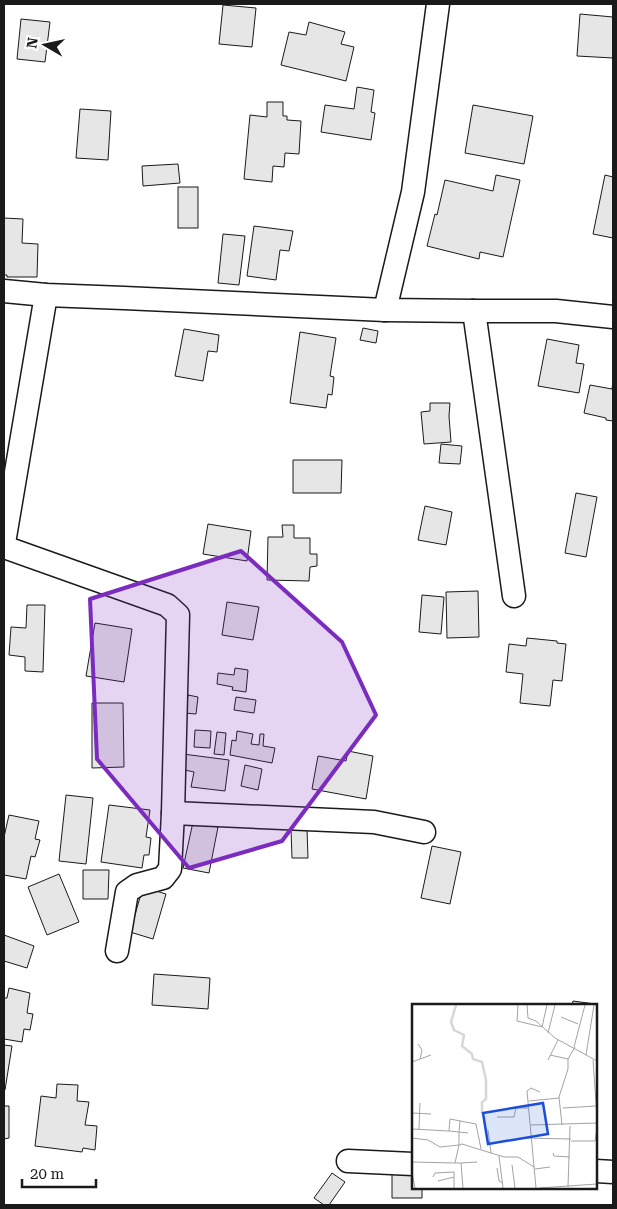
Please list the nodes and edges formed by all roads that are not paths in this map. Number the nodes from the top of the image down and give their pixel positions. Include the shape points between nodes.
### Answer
1 (438, 4) edge
2 (4, 291) edge
3 (46, 296) junction
4 (385, 310) junction
5 (474, 312) junction
6 (613, 317) edge
7 (4, 542) edge
8 (4, 547) edge
9 (514, 596) dead end
10 (173, 813) junction
11 (424, 832) dead end
12 (117, 951) dead end
13 (348, 1161) dead end
14 (412, 1164) edge
15 (597, 1171) edge
16 (613, 1172) edge

1 - 4 street via 413,192
2 - 3 street
3 - 4 street
3 - 7 street
4 - 5 street
5 - 6 street via 556,311
5 - 9 street
8 - 10 street via 167,605 178,615
10 - 11 street via 374,822
10 - 12 street via 170,869 163,878 137,885 127,892
13 - 14 street
15 - 16 street

